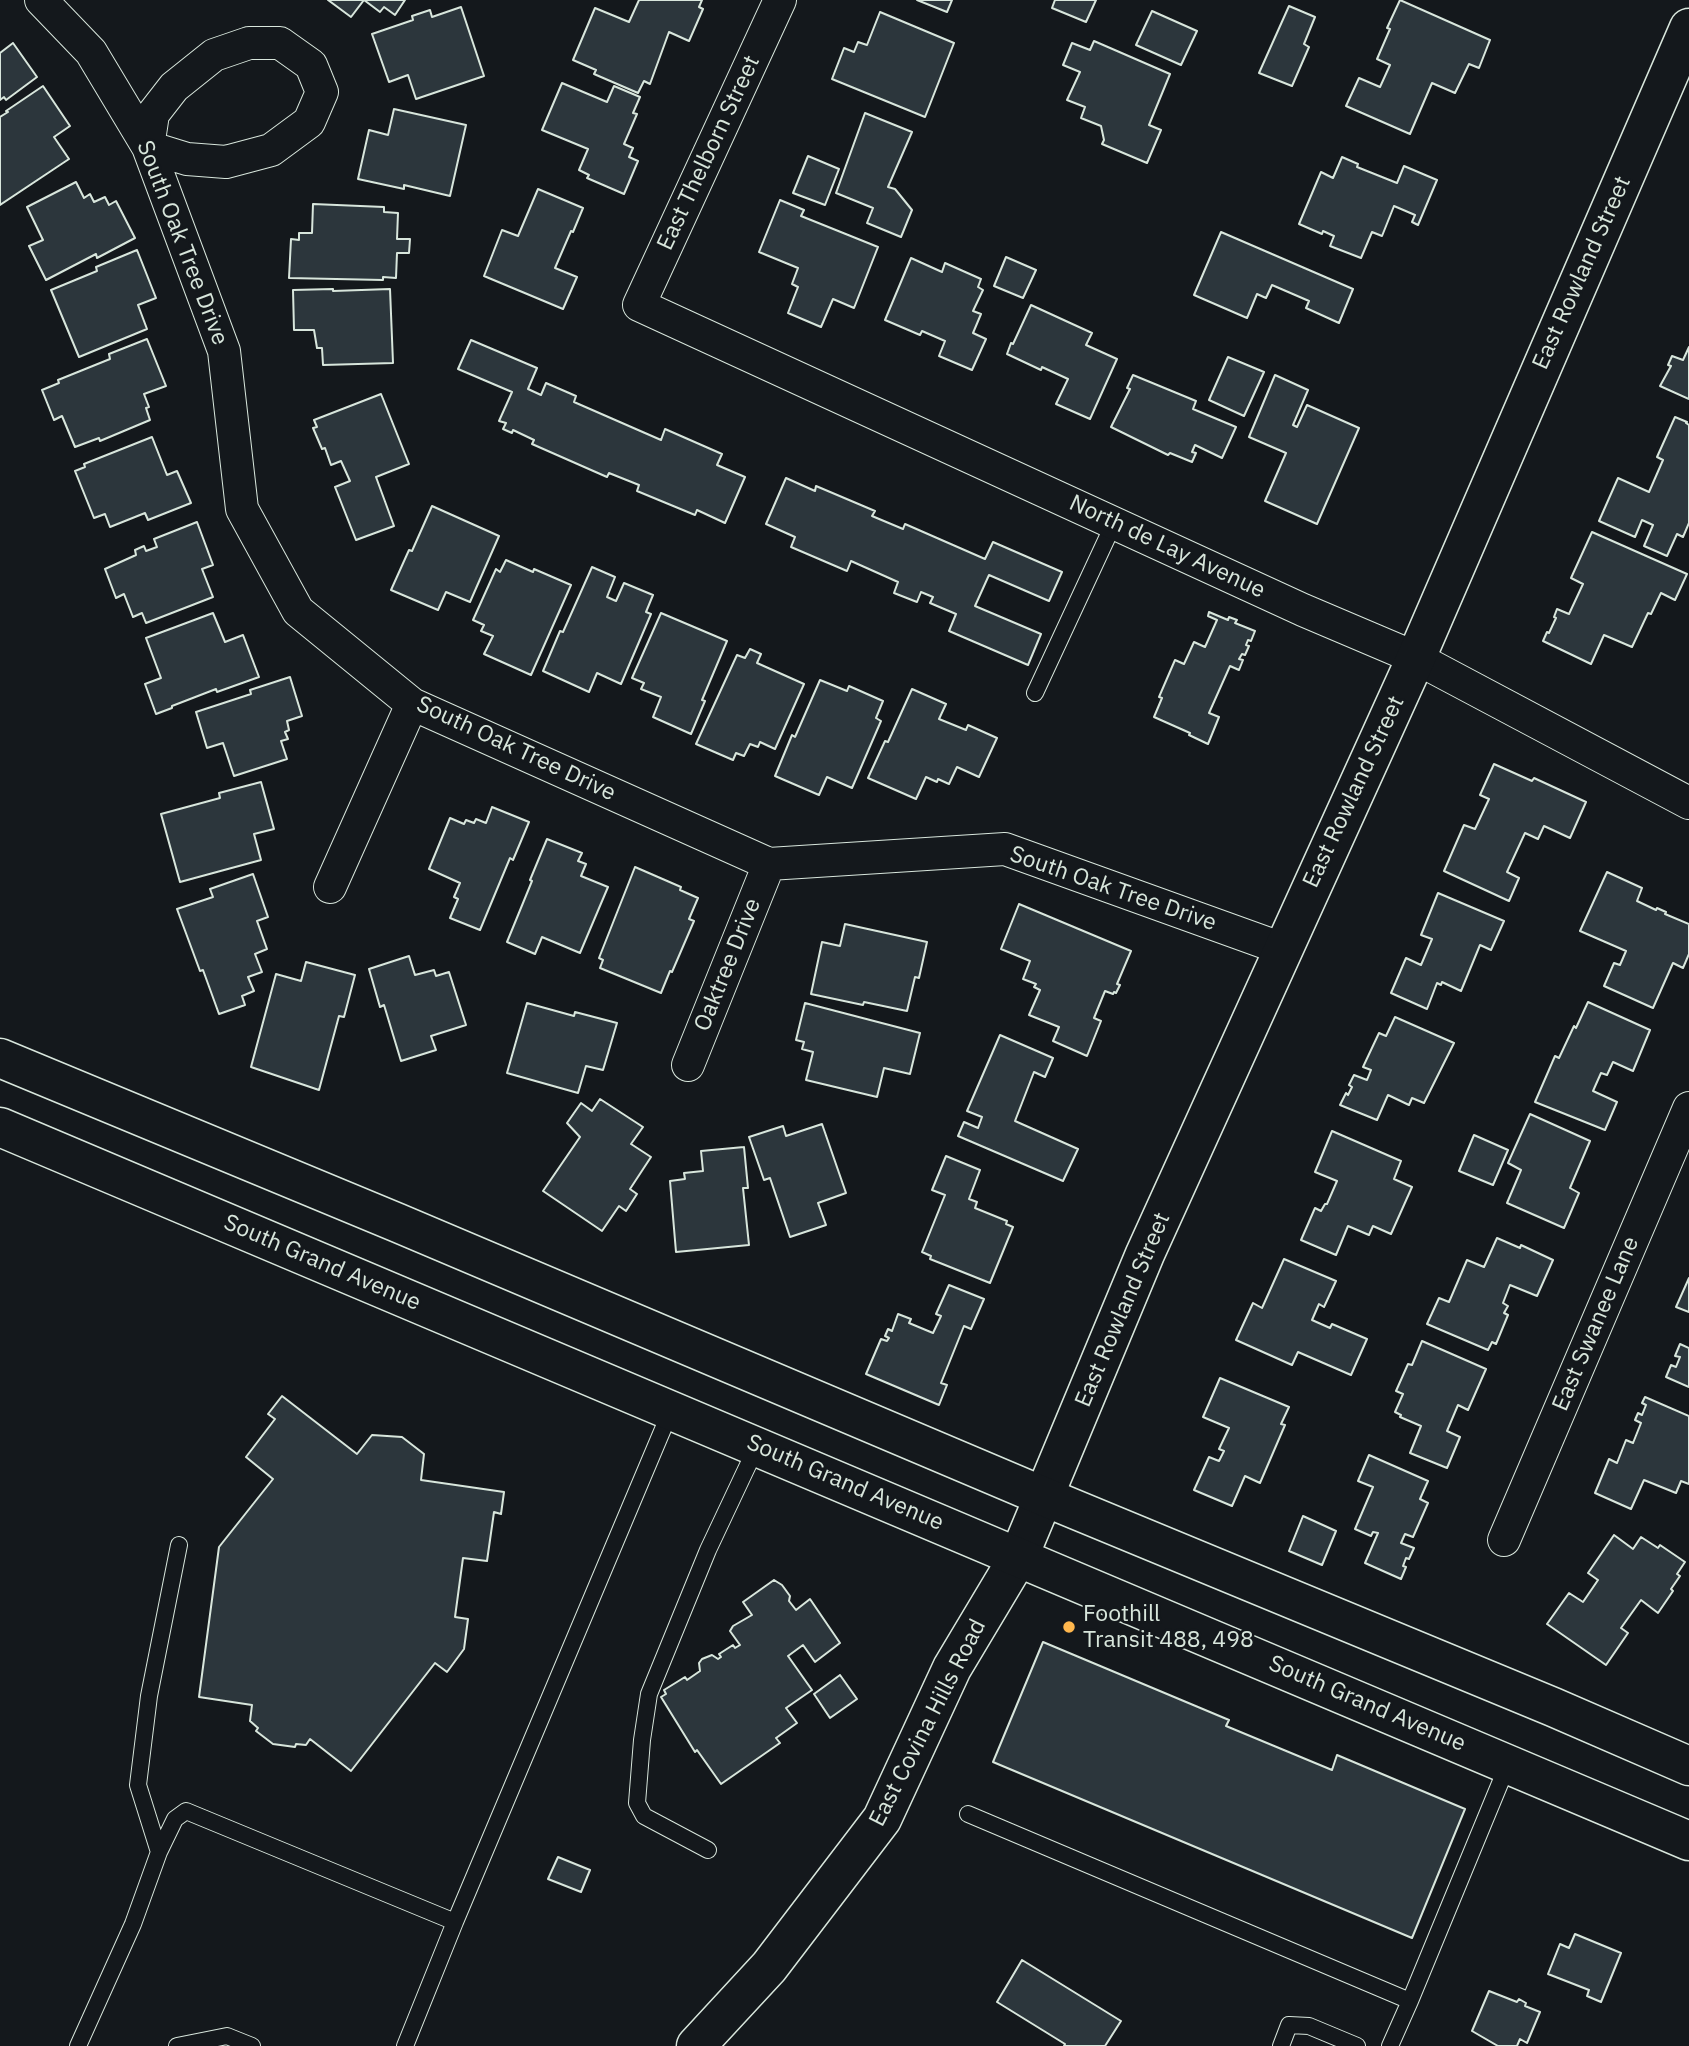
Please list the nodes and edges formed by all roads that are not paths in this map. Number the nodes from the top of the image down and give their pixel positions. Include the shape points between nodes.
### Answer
1 (41, 0) edge
2 (780, 0) edge
3 (1689, 28) edge
4 (148, 147) junction
5 (639, 305) joint
6 (1114, 523) junction
7 (1416, 657) junction
8 (1035, 693) dead end
9 (412, 704) junction
10 (1689, 803) edge
11 (769, 864) junction
12 (330, 887) dead end
13 (1283, 949) junction
14 (0, 1058) edge
15 (688, 1065) dead end
16 (1689, 1108) edge
17 (0, 1127) edge
18 (671, 1410) junction
19 (757, 1446) junction
20 (1045, 1497) junction
21 (1504, 1540) dead end
22 (179, 1545) dead end
23 (1019, 1556) junction
24 (1508, 1764) junction
25 (1689, 1766) edge
26 (968, 1814) dead end
27 (1689, 1841) edge
28 (709, 1850) dead end
29 (159, 1852) junction
30 (456, 1922) junction
31 (1410, 2001) junction
32 (78, 2046) edge
33 (177, 2046) edge
34 (252, 2046) edge
35 (405, 2046) edge
36 (696, 2046) edge
37 (1281, 2046) edge
38 (1357, 2046) edge
39 (1390, 2046) edge

1 - 4 street, South Oak Tree Drive via 91,52
2 - 5 street, East Thelborn Street
3 - 7 main road, East Rowland Street
4 - 4 street via 187,159 226,162 271,150 309,122 322,92 311,65 280,43 249,43 214,55 174,87 153,114
4 - 9 street, South Oak Tree Drive via 224,351 242,509 299,611
5 - 6 street, North de Lay Avenue
6 - 7 street, North de Lay Avenue
6 - 8 lane
7 - 10 street, North de Lay Avenue
7 - 13 main road, East Rowland Street
9 - 11 street, South Oak Tree Drive
9 - 12 street
11 - 13 street, South Oak Tree Drive via 1005,849
11 - 15 street, Oaktree Drive
13 - 20 main road, East Rowland Street via 1146,1254
14 - 20 main road
16 - 21 street, East Swanee Lane
17 - 18 main road, South Grand Avenue
18 - 19 main road, South Grand Avenue
18 - 30 lane
19 - 23 main road, South Grand Avenue
19 - 28 lane via 649,1694 642,1740 637,1803 644,1816
20 - 23 main road, East Rowland Street
20 - 25 main road
22 - 29 lane via 149,1696 138,1785
23 - 24 main road, South Grand Avenue
23 - 36 main road, East Covina Hills Road via 952,1668 881,1819 769,1967
24 - 27 main road, South Grand Avenue
24 - 31 lane
26 - 31 lane
29 - 30 lane via 175,1819 186,1811
29 - 32 lane via 133,1924
30 - 35 lane
31 - 39 lane
33 - 34 lane via 227,2036
37 - 38 lane via 1289,2025 1309,2026

